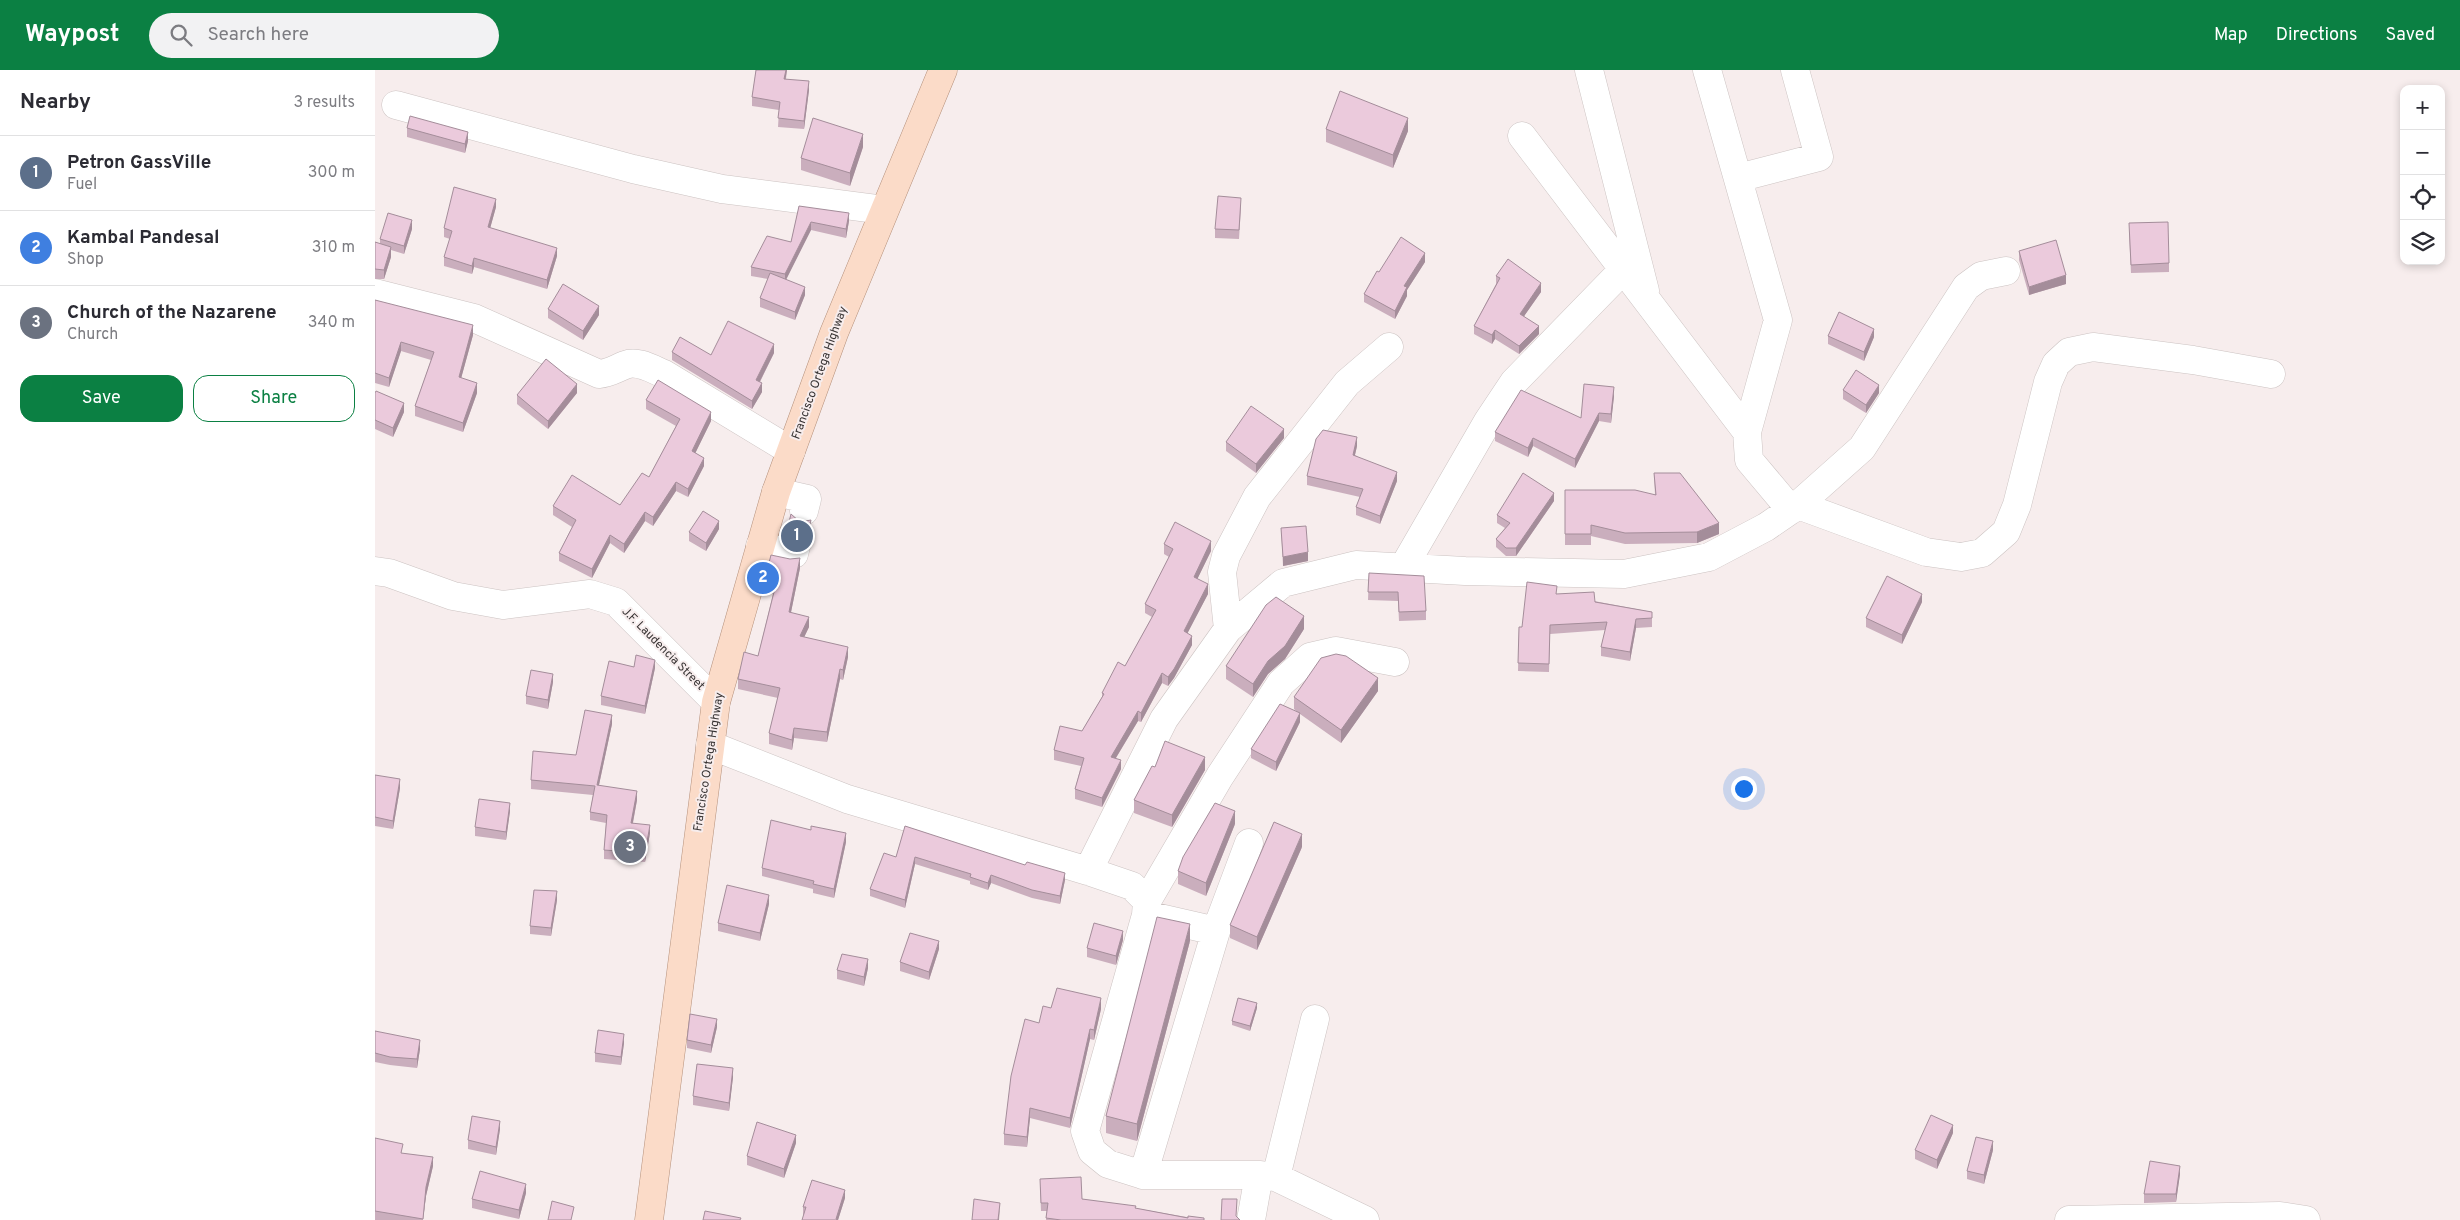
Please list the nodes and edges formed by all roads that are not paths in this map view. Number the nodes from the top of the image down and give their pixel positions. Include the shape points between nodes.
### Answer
1 (943, 70) edge
2 (1589, 70) edge
3 (1707, 70) edge
4 (1795, 70) edge
5 (396, 105) dead end
6 (1522, 136) dead end
7 (1738, 178) junction
8 (884, 210) junction
9 (1623, 270) junction
10 (2006, 271) dead end
11 (375, 293) edge
12 (1648, 302) junction
13 (1389, 347) dead end
14 (2271, 374) dead end
15 (1747, 432) junction
16 (791, 451) junction
17 (776, 492) junction
18 (1795, 508) junction
19 (804, 511) dead end
20 (797, 542) dead end
21 (760, 546) junction
22 (1403, 568) junction
23 (375, 572) edge
24 (1228, 629) junction
25 (1395, 662) dead end
26 (716, 702) junction
27 (710, 745) junction
28 (1249, 843) dead end
29 (1087, 871) junction
30 (1147, 908) junction
31 (1217, 930) junction
32 (1315, 1019) dead end
33 (1143, 1175) junction
34 (1267, 1176) junction
35 (2239, 1219) edge
36 (649, 1220) edge
37 (1251, 1220) edge
38 (1365, 1220) edge
39 (2069, 1220) edge
40 (2306, 1220) edge

1 - 8 main road, Francisco Ortega Highway
2 - 12 street
3 - 7 street
4 - 7 street via 1819,157
5 - 8 street via 633,169 722,189
6 - 9 street
7 - 15 street via 1778,320
8 - 16 main road, Francisco Ortega Highway
9 - 12 street
9 - 22 street via 1514,382 1488,420
10 - 18 street via 1981,276 1966,287 1863,448
11 - 16 street via 474,318 599,374 610,373 627,364 646,366
12 - 15 street
13 - 24 street via 1347,383 1257,497 1226,556 1222,572
14 - 18 street via 2093,346 2069,352 2056,364 2048,382 2017,505 2006,532 1982,553 1961,557 1926,552
15 - 18 street via 1749,460
16 - 17 main road, Francisco Ortega Highway
17 - 19 street via 807,499
17 - 21 main road, Francisco Ortega Highway
18 - 22 street via 1709,557 1624,574
20 - 21 street via 794,554
21 - 26 main road, Francisco Ortega Highway
22 - 24 street via 1356,565 1283,584
23 - 26 street, J.F. Laudencia Street via 389,573 453,596 503,605 577,595 603,596 616,602
24 - 29 street via 1164,719
25 - 30 street via 1336,651 1310,657 1281,683 1220,776
26 - 27 main road, Francisco Ortega Highway
27 - 29 street via 847,799
27 - 36 main road, Francisco Ortega Highway
28 - 31 street
29 - 30 street via 1132,886
30 - 31 street
30 - 33 street via 1085,1131 1092,1151 1108,1164
31 - 33 street
32 - 34 street
33 - 34 street
34 - 37 street
34 - 38 street
35 - 39 street
35 - 40 street via 2280,1216

